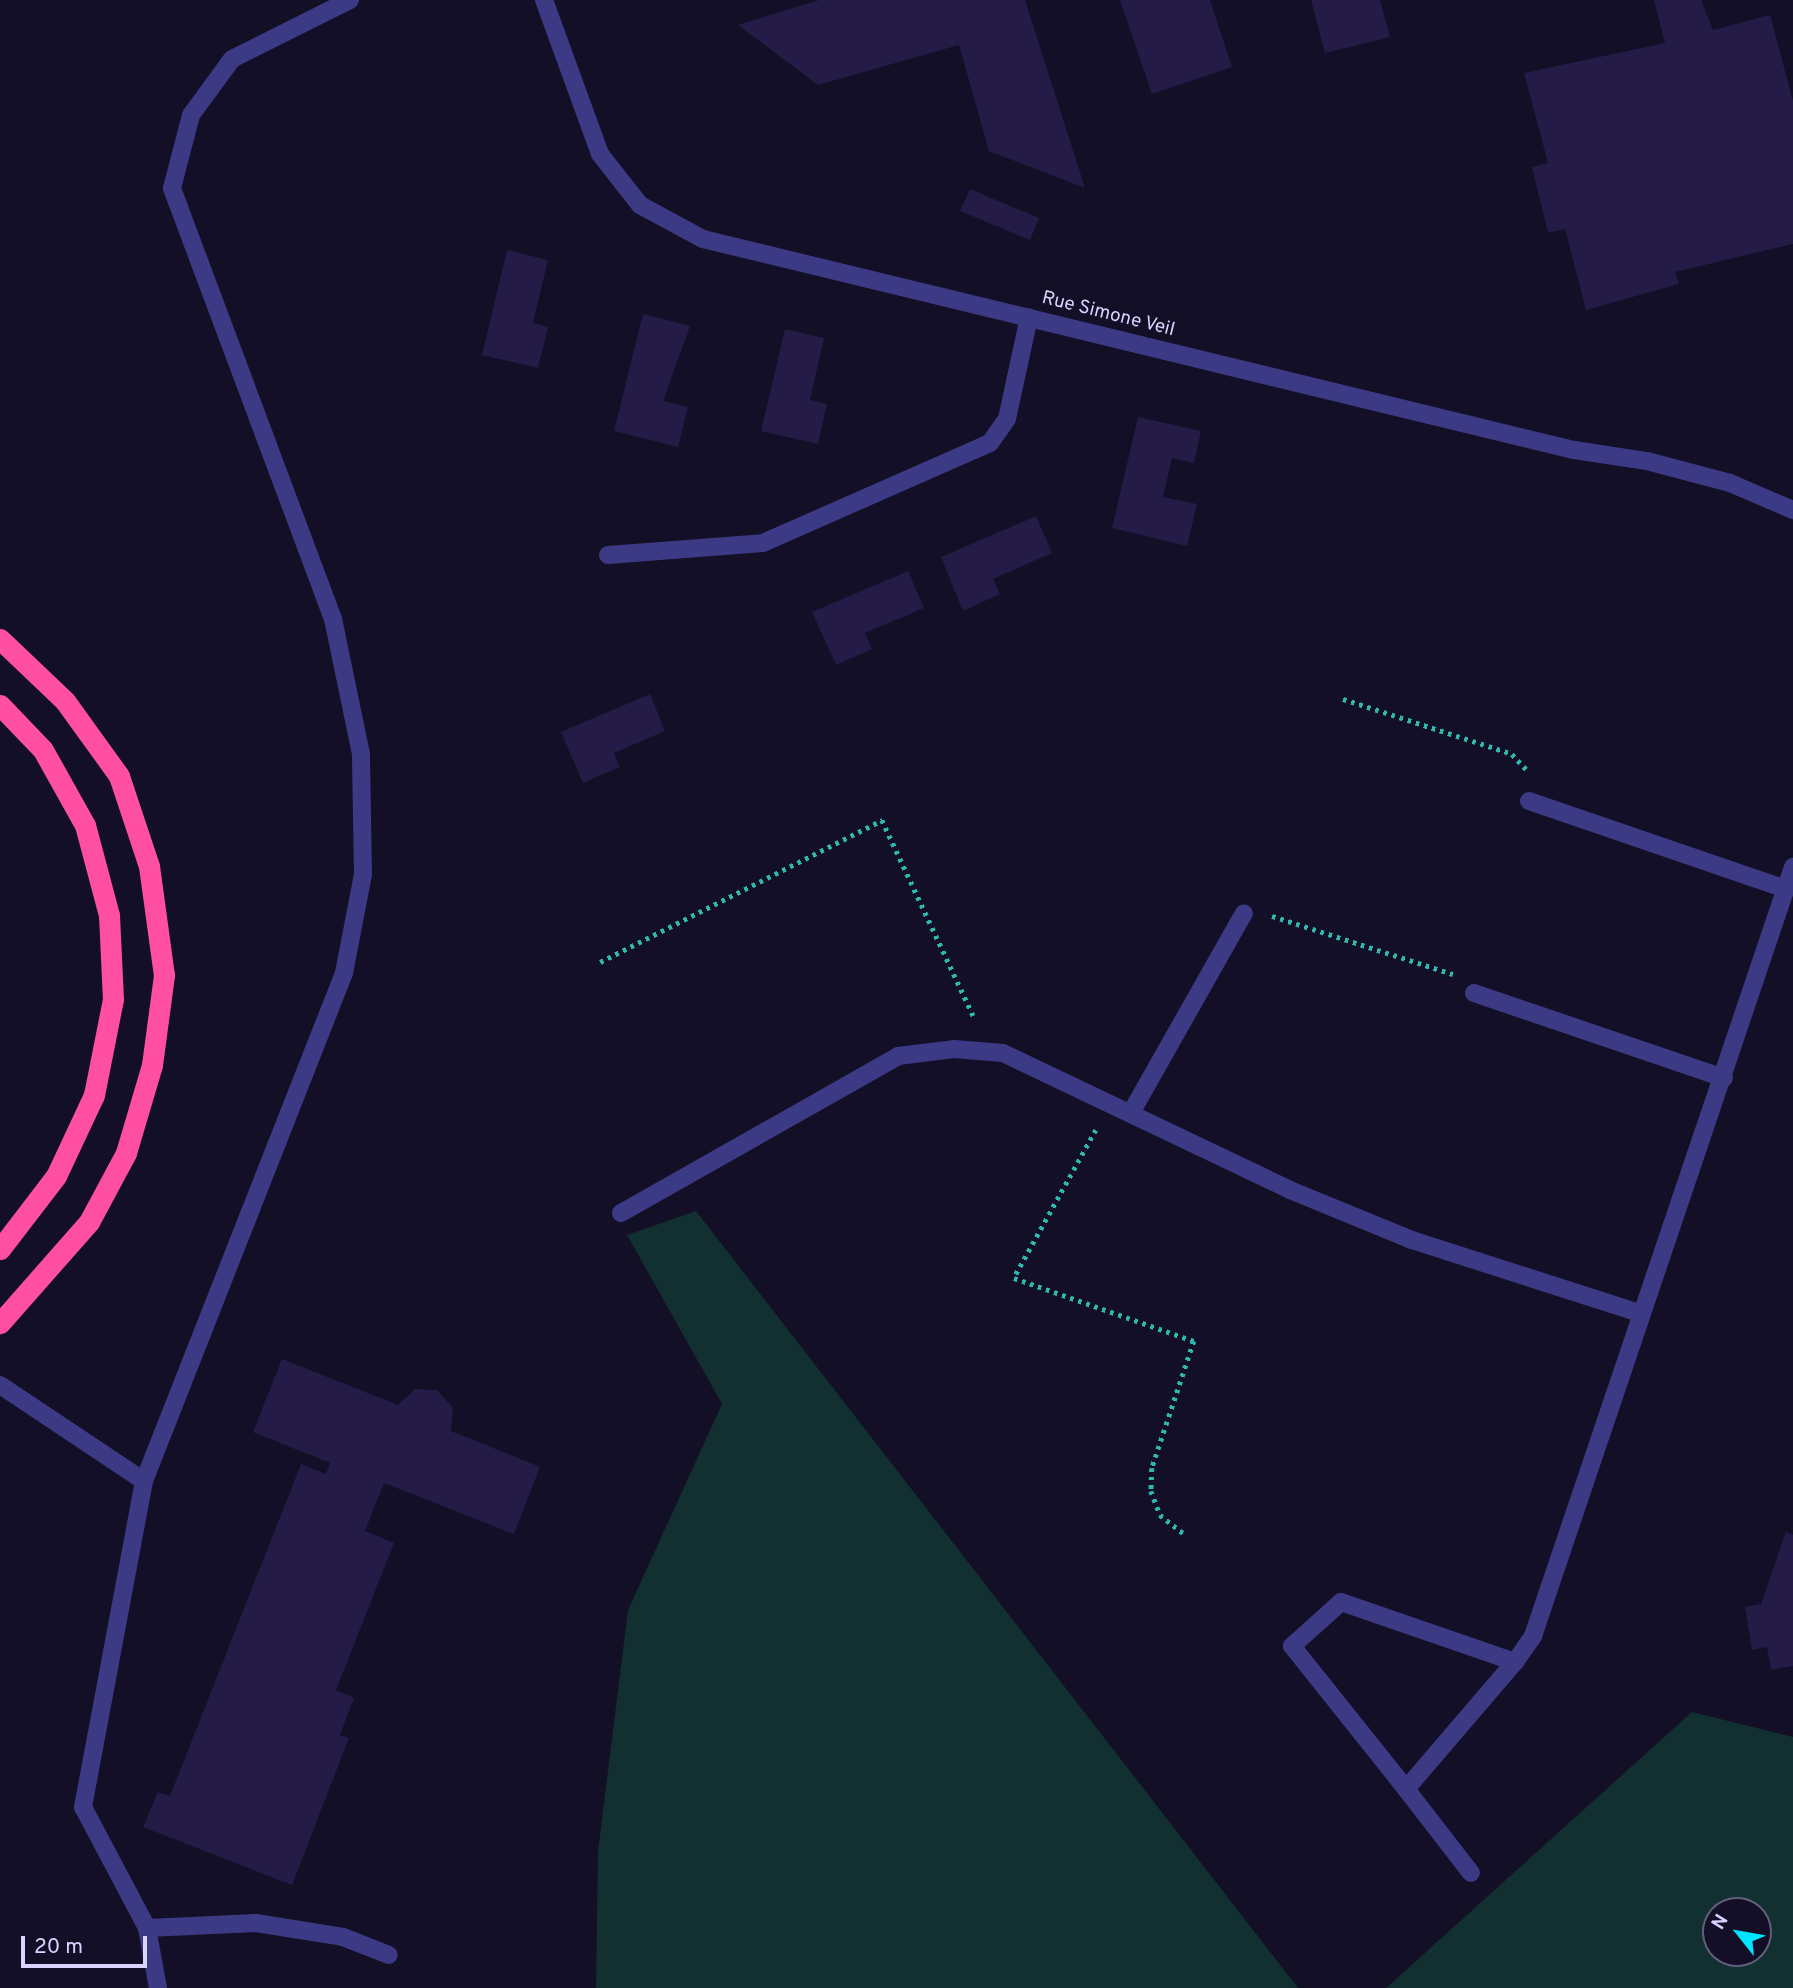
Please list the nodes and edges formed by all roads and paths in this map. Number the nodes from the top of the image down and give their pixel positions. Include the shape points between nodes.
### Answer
1 (350, 0) edge
2 (544, 0) edge
3 (1029, 317) junction
4 (1793, 510) edge
5 (608, 555) dead end
6 (0, 639) edge
7 (1343, 699) dead end
8 (0, 705) edge
9 (1528, 800) joint
10 (1793, 867) edge
11 (1786, 889) junction
12 (1244, 912) joint
13 (600, 962) dead end
14 (1474, 993) joint
15 (991, 1052) junction
16 (1724, 1078) junction
17 (1113, 1102) junction
18 (1132, 1111) junction
19 (621, 1213) dead end
20 (0, 1249) edge
21 (1639, 1313) junction
22 (0, 1322) edge
23 (0, 1385) edge
24 (144, 1482) junction
25 (1186, 1535) dead end
26 (1515, 1662) junction
27 (1406, 1789) junction
28 (1471, 1873) dead end
29 (147, 1928) junction
30 (389, 1955) dead end
31 (158, 1988) edge

1 - 24 street via 232,59 191,115 172,188 333,619 361,754 363,874 344,973
2 - 3 street, Rue Simone Veil via 600,154 640,205 703,239
3 - 4 street, Rue Simone Veil via 1574,450 1647,461 1730,483
3 - 5 street via 1007,419 990,443 763,543
6 - 22 highway via 65,701 119,776 149,866 164,975 152,1065 126,1153 89,1222
7 - 9 path via 1512,754 1527,765
8 - 20 highway via 43,751 85,825 109,915 113,999 94,1095 56,1176
9 - 11 street
10 - 11 street
11 - 16 street
12 - 14 path via 1287,917 1449,972
12 - 18 street
13 - 15 path via 882,820
14 - 16 street
15 - 17 street via 1039,1066
15 - 19 street via 954,1049 898,1056
16 - 21 street
17 - 18 street
17 - 25 path via 1014,1278 1194,1341 1152,1468 1150,1491 1160,1515
18 - 21 street via 1290,1190 1412,1240
21 - 26 street via 1533,1636
23 - 24 street
24 - 29 street via 83,1807
26 - 27 street
26 - 27 street via 1341,1602 1292,1646
27 - 28 street
29 - 30 street via 256,1923 343,1937
29 - 31 street

